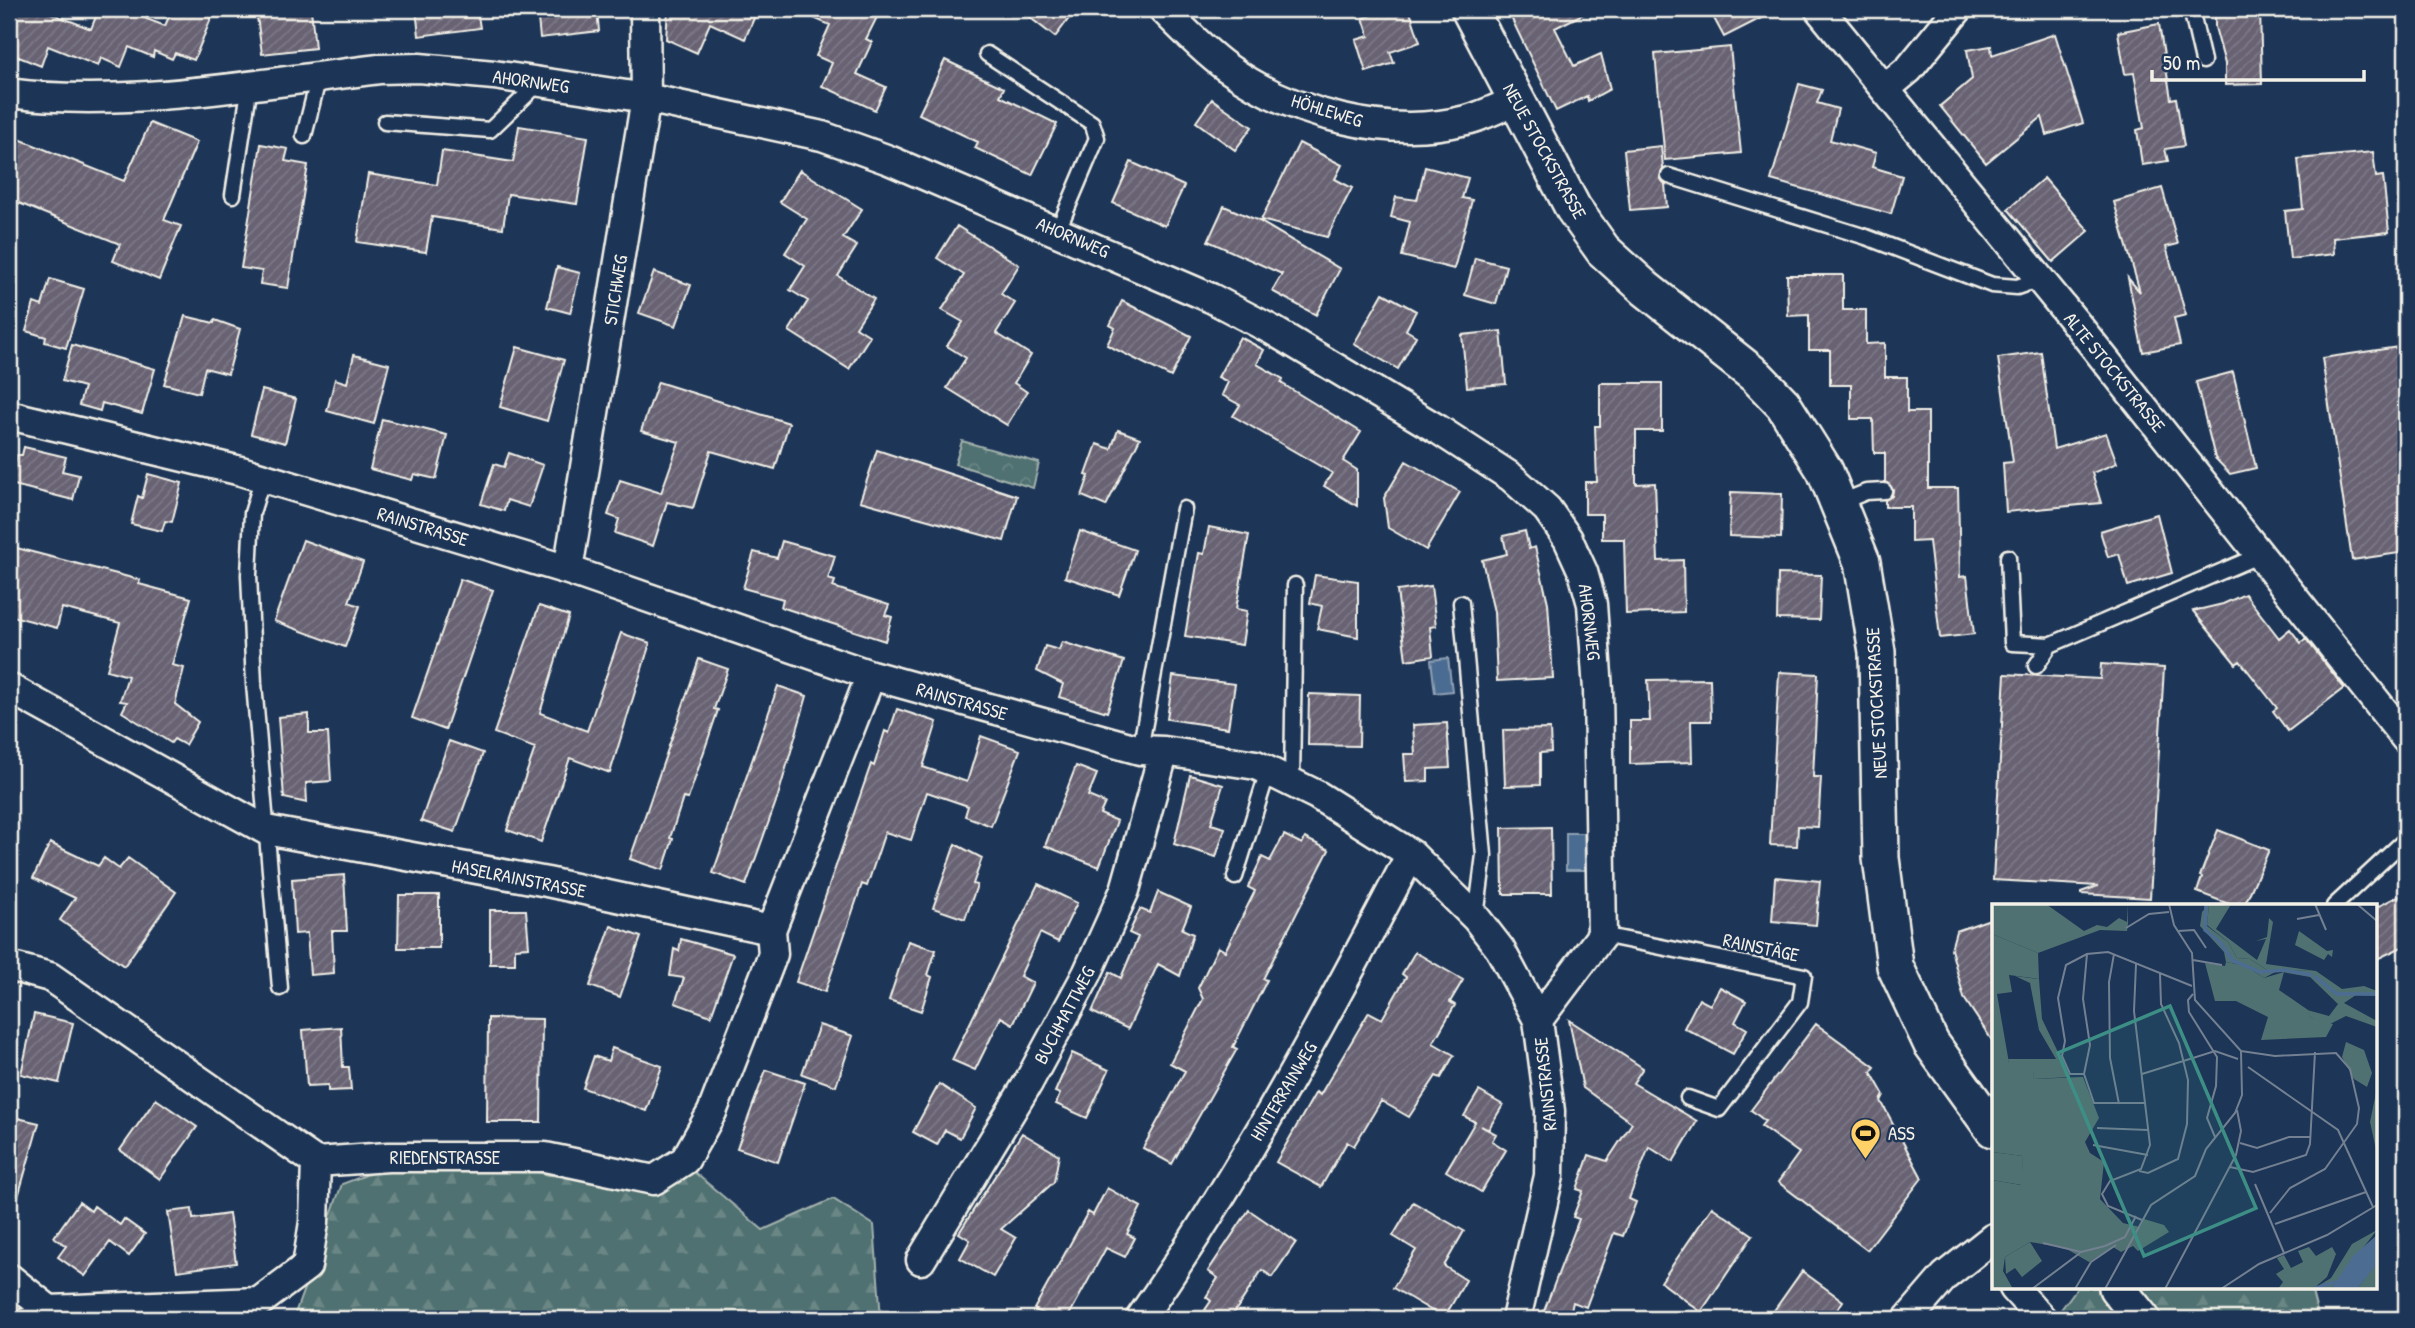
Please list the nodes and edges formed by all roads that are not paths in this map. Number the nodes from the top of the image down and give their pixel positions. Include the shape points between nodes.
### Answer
1 (645, 9) edge
2 (1163, 9) edge
3 (1469, 9) edge
4 (1819, 9) edge
5 (1958, 9) edge
6 (2191, 9) edge
7 (987, 54) dead end
8 (2203, 61) dead end
9 (319, 76) junction
10 (540, 82) junction
11 (250, 84) junction
12 (1885, 89) junction
13 (9, 93) edge
14 (646, 98) junction
15 (1516, 100) junction
16 (386, 122) dead end
17 (304, 136) dead end
18 (1670, 176) dead end
19 (233, 195) dead end
20 (1058, 230) junction
21 (2040, 279) junction
22 (9, 415) edge
23 (263, 477) junction
24 (1884, 491) dead end
25 (1839, 503) junction
26 (1184, 509) dead end
27 (2260, 555) junction
28 (2008, 557) dead end
29 (568, 570) junction
30 (1295, 585) dead end
31 (1461, 603) dead end
32 (2050, 645) junction
33 (2036, 666) dead end
34 (871, 675) junction
35 (9, 688) edge
36 (2406, 739) edge
37 (1152, 750) junction
38 (1280, 777) junction
39 (266, 830) junction
40 (2406, 839) edge
41 (1410, 854) junction
42 (1235, 877) dead end
43 (2336, 904) edge
44 (1476, 918) junction
45 (771, 930) junction
46 (1602, 936) junction
47 (9, 966) edge
48 (280, 988) dead end
49 (1538, 1020) junction
50 (1688, 1098) dead end
51 (1992, 1128) edge
52 (316, 1162) junction
53 (1988, 1250) edge
54 (921, 1261) dead end
55 (9, 1278) edge
56 (2016, 1290) edge
57 (2119, 1290) edge
58 (49, 1310) junction
59 (14, 1319) edge
60 (1140, 1319) edge
61 (1516, 1319) edge
62 (1908, 1319) edge
63 (2042, 1319) edge
64 (2142, 1319) edge

1 - 14 street, STICHWEG
2 - 15 street, HÖHLEWEG via 1227,67 1298,103 1342,118 1412,127 1467,120
3 - 15 street, NEUE STOCKSTRASSE
4 - 12 street, ALTE STOCKSTRASSE
5 - 12 street via 1909,69
6 - 8 lane
7 - 20 lane via 1092,122 1097,138
9 - 10 street, AHORNWEG via 419,68
9 - 11 street, AHORNWEG
9 - 17 lane
10 - 14 street, AHORNWEG
10 - 16 lane via 490,130
11 - 13 street, AHORNWEG via 120,97 39,98
11 - 19 lane
12 - 21 street, ALTE STOCKSTRASSE
14 - 20 street, AHORNWEG via 822,136
14 - 29 street, STICHWEG
15 - 25 street, NEUE STOCKSTRASSE via 1573,208 1603,250 1756,376 1783,404 1825,471
18 - 21 lane via 1866,237 1992,285 2017,288
20 - 46 street, AHORNWEG via 1272,330 1511,477 1547,509 1569,539 1592,604
21 - 27 street, ALTE STOCKSTRASSE
22 - 23 street, RAINSTRASSE
23 - 29 street, RAINSTRASSE
23 - 39 lane via 252,513 249,575
24 - 25 lane via 1866,492
25 - 51 street, NEUE STOCKSTRASSE via 1862,562 1877,652 1881,858 1895,965 1931,1042
26 - 37 lane
27 - 32 lane
27 - 36 street, ALTE STOCKSTRASSE
28 - 32 lane via 2012,643
29 - 34 street, RAINSTRASSE
30 - 38 lane
31 - 44 lane via 1484,855
32 - 33 lane
34 - 37 street, RAINSTRASSE
34 - 45 street, RIEDENSTRASSE
35 - 39 street, HASELRAINSTRASSE
37 - 38 street, RAINSTRASSE via 1256,765
37 - 54 street, BUCHMATTWEG via 1125,890 1087,974 1028,1083
38 - 41 street, RAINSTRASSE
38 - 42 lane
39 - 45 street, HASELRAINSTRASSE via 547,882
39 - 48 lane
40 - 43 lane
41 - 44 street, RAINSTRASSE
41 - 60 street, HINTERRAINWEG via 1317,1036
44 - 49 street, RAINSTRASSE via 1515,972
45 - 52 street, RIEDENSTRASSE via 773,954 712,1112 685,1160 654,1180 545,1157
46 - 49 street
46 - 50 lane, RAINSTÄGE via 1804,976 1800,1002 1719,1109
47 - 52 street via 50,977
49 - 61 street, RAINSTRASSE via 1547,1067 1551,1152 1545,1199
52 - 58 street via 307,1266 259,1303
53 - 62 street via 1945,1276
55 - 58 street
56 - 63 street
57 - 64 street
58 - 59 lane

